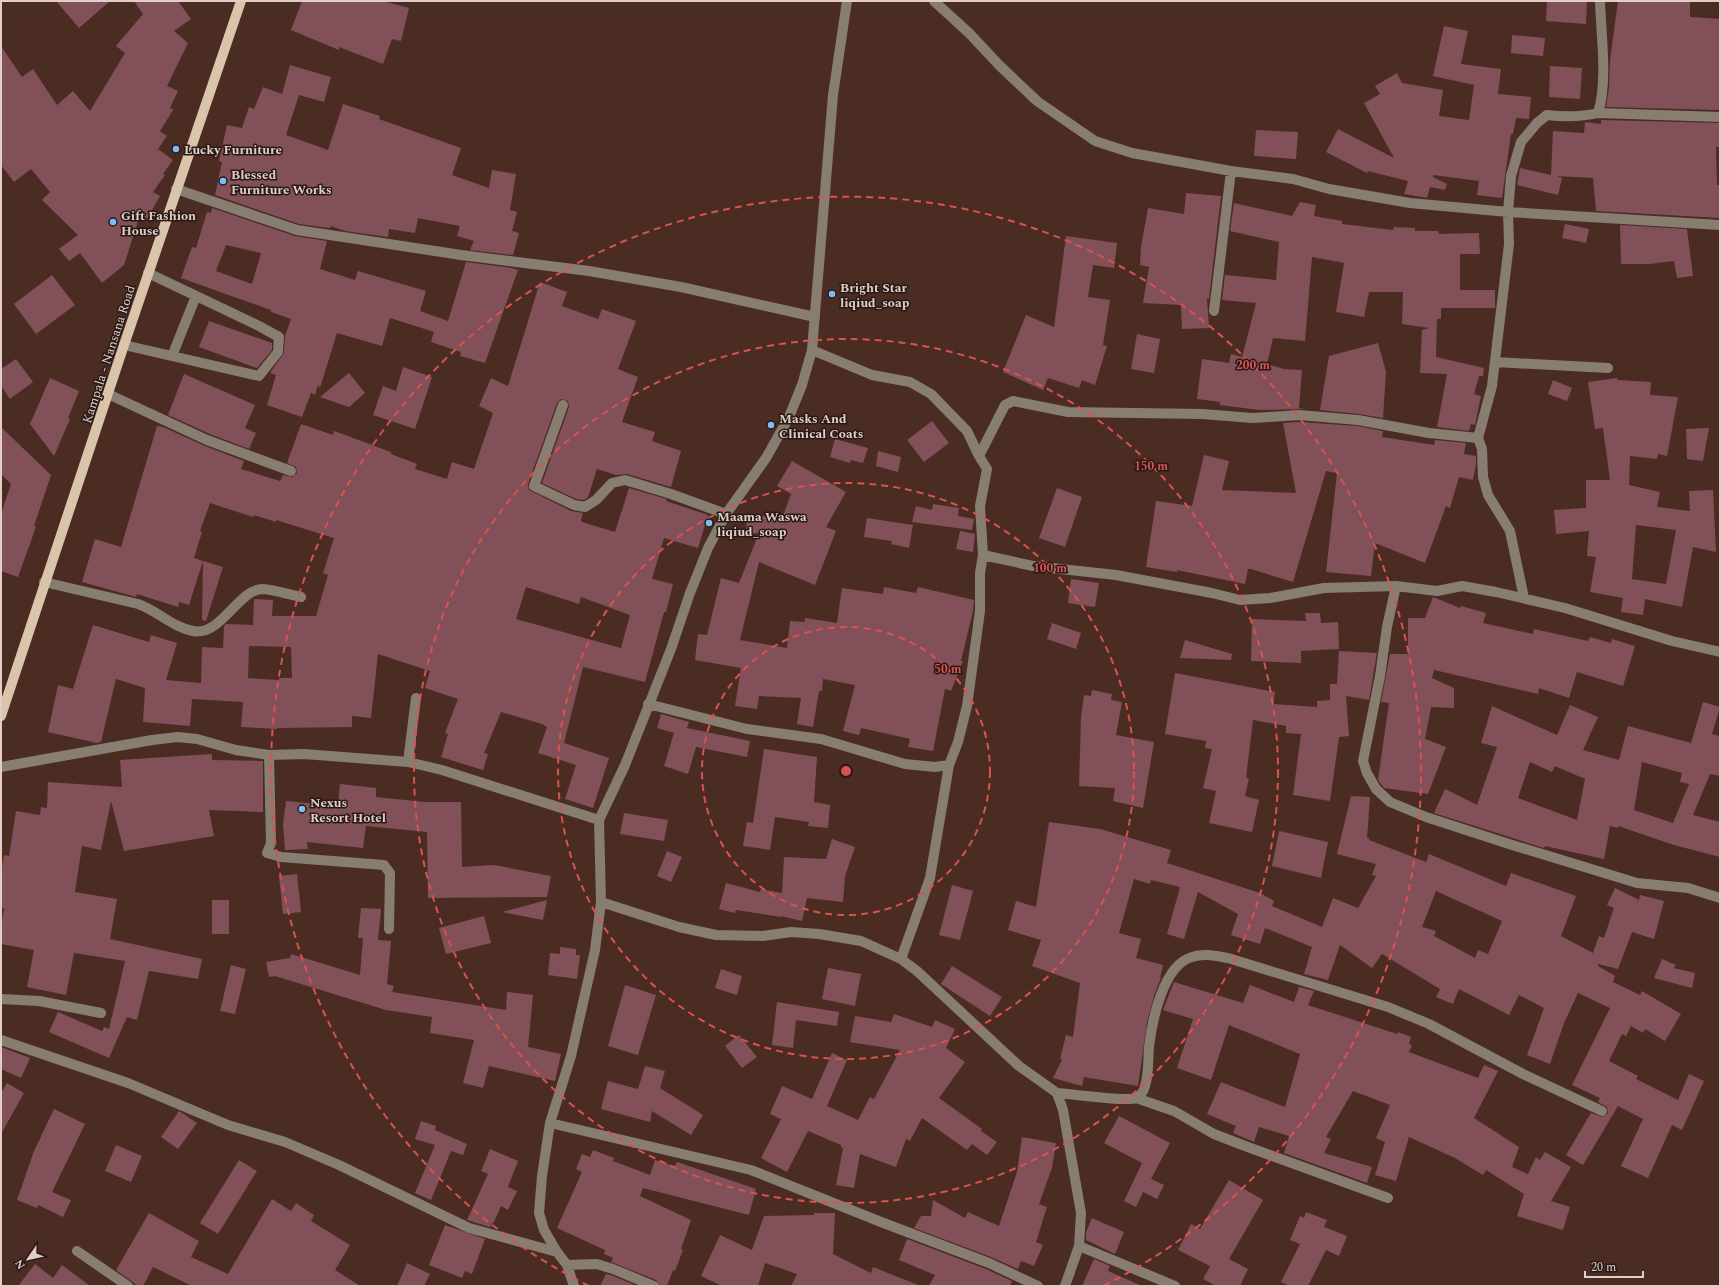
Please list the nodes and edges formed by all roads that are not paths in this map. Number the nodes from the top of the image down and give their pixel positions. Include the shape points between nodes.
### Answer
1 (241, 1) edge
2 (847, 1) edge
3 (934, 1) edge
4 (1600, 1) edge
5 (1598, 112) junction
6 (1720, 117) edge
7 (1231, 171) junction
8 (176, 189) junction
9 (1508, 212) junction
10 (1720, 225) edge
11 (148, 273) junction
12 (196, 296) junction
13 (1214, 311) dead end
14 (815, 316) junction
15 (124, 345) junction
16 (812, 350) junction
17 (172, 356) junction
18 (1494, 362) junction
19 (1608, 368) dead end
20 (108, 394) junction
21 (563, 405) dead end
22 (1478, 438) junction
23 (979, 456) junction
24 (291, 471) dead end
25 (726, 514) junction
26 (983, 555) junction
27 (44, 582) junction
28 (1396, 586) junction
29 (301, 597) dead end
30 (1524, 598) junction
31 (1720, 652) edge
32 (416, 698) dead end
33 (648, 704) junction
34 (1, 715) edge
35 (269, 755) junction
36 (408, 762) junction
37 (949, 765) junction
38 (1, 767) edge
39 (599, 820) junction
40 (1720, 898) edge
41 (601, 902) junction
42 (389, 929) dead end
43 (901, 959) junction
44 (1, 999) edge
45 (101, 1013) dead end
46 (1, 1040) edge
47 (1057, 1093) junction
48 (1136, 1098) junction
49 (1602, 1111) dead end
50 (550, 1123) junction
51 (1388, 1198) dead end
52 (1079, 1246) junction
53 (77, 1251) dead end
54 (557, 1252) junction
55 (567, 1265) junction
56 (128, 1286) edge
57 (574, 1286) edge
58 (654, 1286) edge
59 (1038, 1286) edge
60 (1065, 1286) edge
61 (1175, 1286) edge

1 - 8 main road, Kampala - Nansana Road
2 - 14 street via 833,95
3 - 7 street via 1037,101 1095,141 1132,153
4 - 5 street via 1603,76 1602,100
5 - 6 street
5 - 9 street via 1562,117 1547,115 1537,123 1521,142 1511,176
7 - 9 street via 1293,179 1329,189 1410,203
7 - 13 street
8 - 11 main road, Kampala - Nansana Road
8 - 14 street via 297,230 461,256 589,271 681,287
9 - 10 street
9 - 18 street via 1509,244
11 - 12 street
11 - 15 main road, Kampala - Nansana Road
12 - 17 street
12 - 17 street via 279,337 278,352 259,376
14 - 16 street
15 - 17 street
15 - 20 main road, Kampala - Nansana Road
16 - 23 street via 872,375 910,382 931,394 967,431
16 - 25 street via 789,417 766,458
18 - 19 street
18 - 22 street via 1492,386
20 - 24 street via 207,440
20 - 27 main road, Kampala - Nansana Road
21 - 25 street via 534,486 574,505 585,507 596,500 612,483 625,480
22 - 23 street via 1429,433 1358,420 1298,416 1253,418 1202,414 1068,412 1013,401 1005,405
22 - 30 street via 1482,449 1483,477 1488,495 1510,531
23 - 26 street via 987,469 980,506
25 - 33 street via 708,548
26 - 28 street via 1033,566 1116,575 1240,600 1270,598 1324,588
26 - 37 street via 980,573 980,611 967,706
27 - 29 street via 147,607 175,625 194,632 218,623 245,598 262,589
27 - 34 main road, Kampala - Nansana Road
28 - 30 street via 1437,591 1462,586
28 - 40 street via 1363,761 1376,789 1390,802 1426,817 1509,844 1637,883 1688,888
30 - 31 street via 1672,641
32 - 36 street
33 - 37 street via 747,729 821,739 904,764 935,767
33 - 39 street via 625,765
35 - 36 street via 304,754
35 - 38 street via 178,737
35 - 42 street via 271,843 267,853 281,857 384,865 390,873
36 - 39 street via 442,770
37 - 43 street via 930,878
39 - 41 street
41 - 43 street via 679,927 716,935 763,936 791,932 819,934 861,941
41 - 50 street via 595,950 571,1056
43 - 47 street via 1019,1066
44 - 45 street via 39,1001
46 - 54 street via 128,1083 228,1125 284,1142 339,1165 469,1228
47 - 48 street via 1129,1100
47 - 52 street via 1063,1110 1081,1213
48 - 49 street via 1145,1086 1153,1021 1166,982 1180,964 1190,957 1207,954 1228,958 1388,1007 1429,1024 1523,1074
48 - 51 street via 1174,1111 1214,1134
50 - 54 street via 539,1212 544,1230
50 - 59 street via 751,1170 988,1263
52 - 60 street
52 - 61 street
53 - 56 street
54 - 55 street
55 - 57 street
55 - 58 street via 597,1264

